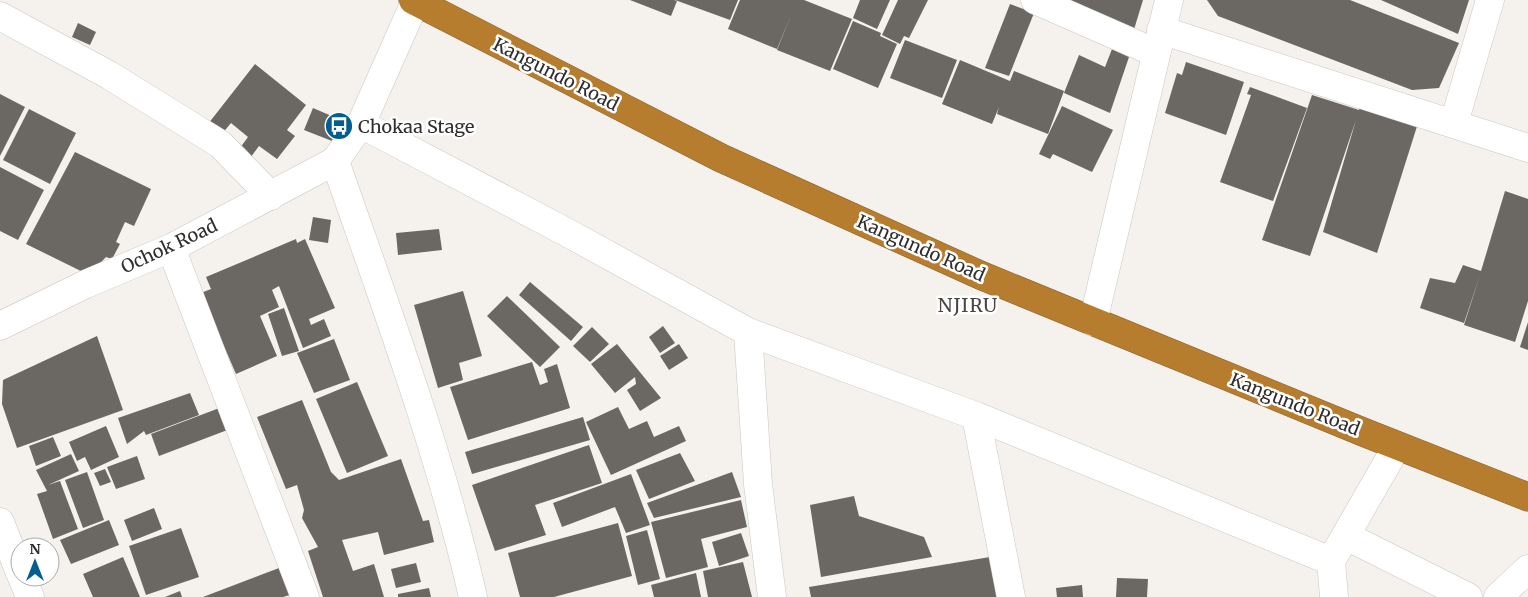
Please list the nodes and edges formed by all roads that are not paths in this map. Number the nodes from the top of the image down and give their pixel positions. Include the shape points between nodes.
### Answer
1 (1036, 0) edge
2 (1169, 0) edge
3 (1490, 0) edge
4 (415, 1) edge
5 (0, 16) edge
6 (1158, 41) junction
7 (1454, 123) junction
8 (361, 124) junction
9 (1528, 148) edge
10 (336, 160) junction
11 (270, 196) junction
12 (171, 248) junction
13 (1093, 322) junction
14 (0, 326) edge
15 (748, 332) junction
16 (976, 416) junction
17 (1397, 446) junction
18 (1528, 497) edge
19 (0, 522) edge
20 (1346, 536) junction
21 (10, 548) edge
22 (1331, 561) junction
23 (1528, 569) edge
24 (305, 597) edge
25 (474, 597) edge
26 (772, 597) edge
27 (1011, 597) edge
28 (1334, 597) edge
29 (1468, 597) edge
30 (1498, 597) edge

1 - 6 street
2 - 6 street
3 - 7 street
4 - 8 street
4 - 13 highway, Kangundo Road via 720,158
5 - 11 street via 109,75 220,144
6 - 7 street
6 - 13 street
7 - 9 street
8 - 10 street
8 - 15 street
10 - 11 street, Ochok Road
10 - 25 street via 418,403
11 - 12 street, Ochok Road
12 - 14 street, Ochok Road via 86,284
12 - 24 street
13 - 17 highway, Kangundo Road
15 - 16 street
15 - 26 street via 758,484
16 - 22 street
16 - 27 street
17 - 18 highway, Kangundo Road
17 - 20 street
19 - 21 street
20 - 22 street
20 - 29 street
22 - 28 street
23 - 30 street

